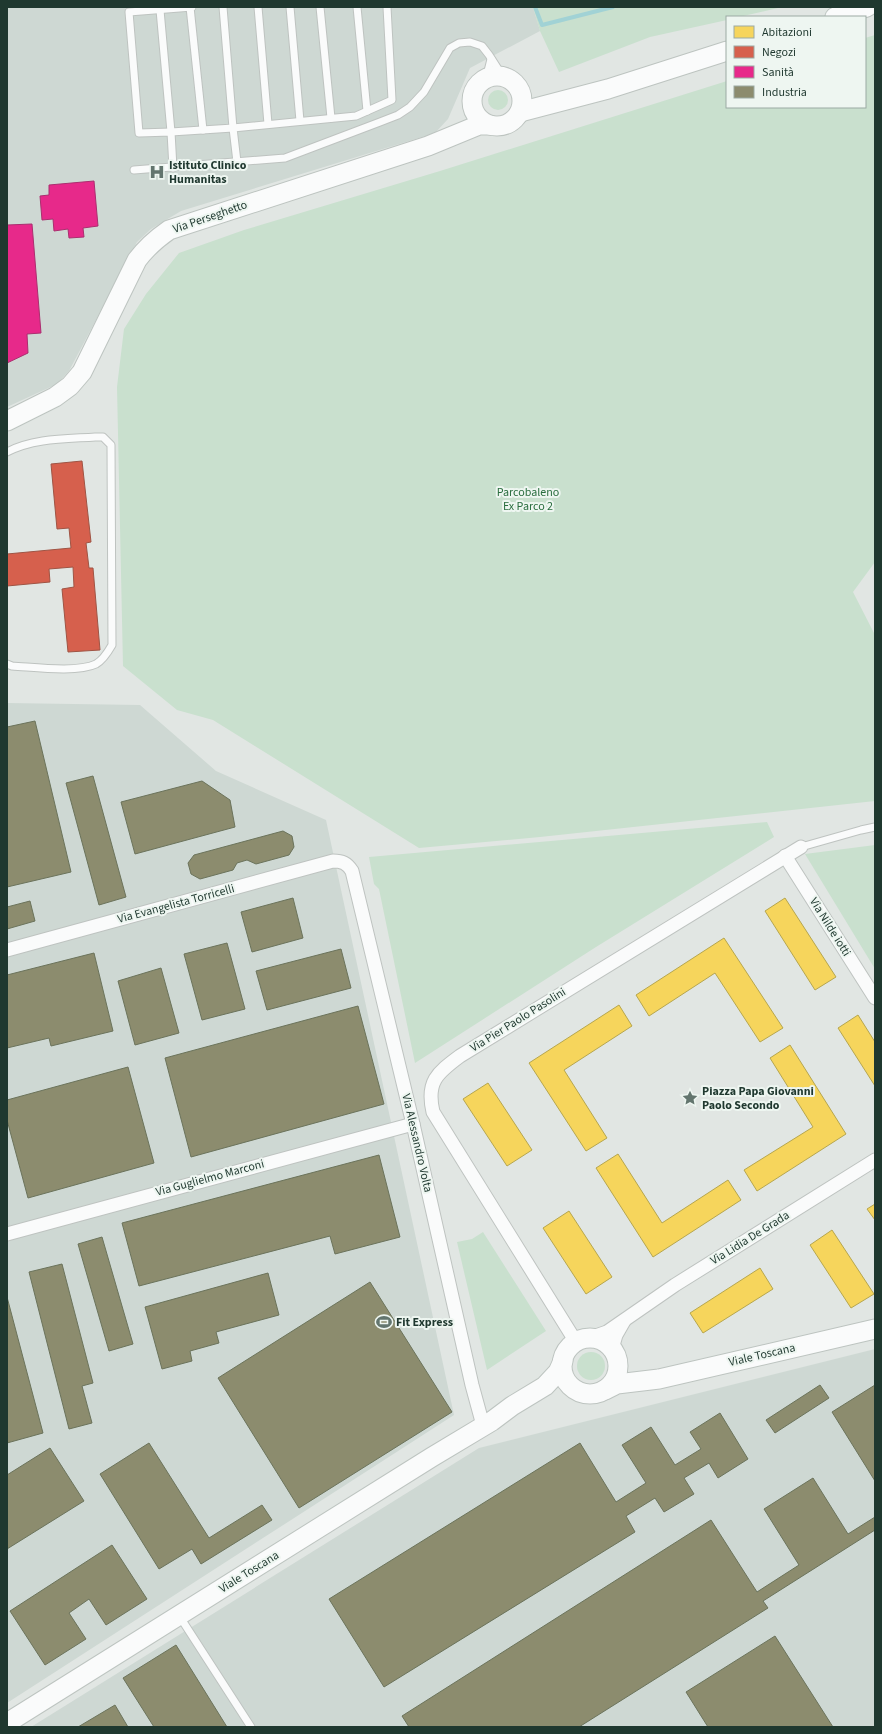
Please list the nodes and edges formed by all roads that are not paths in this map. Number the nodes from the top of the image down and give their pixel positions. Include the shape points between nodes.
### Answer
1 (191, 7) edge
2 (223, 7) edge
3 (258, 7) edge
4 (290, 7) edge
5 (320, 7) edge
6 (357, 7) edge
7 (387, 7) edge
8 (867, 7) edge
9 (160, 10) junction
10 (838, 16) edge
11 (726, 51) edge
12 (491, 59) junction
13 (494, 78) junction
14 (519, 88) junction
15 (473, 95) junction
16 (566, 100) junction
17 (367, 111) junction
18 (520, 112) junction
19 (331, 118) junction
20 (300, 121) junction
21 (268, 124) junction
22 (490, 125) junction
23 (234, 128) junction
24 (203, 130) junction
25 (171, 132) junction
26 (451, 136) junction
27 (237, 162) junction
28 (173, 168) junction
29 (134, 170) dead end
30 (7, 422) edge
31 (7, 452) edge
32 (7, 664) edge
33 (875, 828) edge
34 (800, 847) joint
35 (786, 856) junction
36 (344, 862) joint
37 (7, 950) edge
38 (875, 998) edge
39 (413, 1124) junction
40 (875, 1160) edge
41 (8, 1230) edge
42 (626, 1319) junction
43 (875, 1329) edge
44 (583, 1340) junction
45 (614, 1352) junction
46 (563, 1361) junction
47 (649, 1380) junction
48 (605, 1390) junction
49 (581, 1392) junction
50 (489, 1423) junction
51 (179, 1616) junction
52 (7, 1723) edge
53 (251, 1727) edge

1 - 9 lane
1 - 24 lane
2 - 23 lane
3 - 21 lane
4 - 20 lane
5 - 19 lane
6 - 17 lane
7 - 17 lane via 392,100
8 - 10 street
9 - 25 lane
9 - 25 lane via 129,12 139,133
11 - 16 street
12 - 13 lane
12 - 13 lane
12 - 27 lane via 482,46 470,42 459,43 450,48 424,92 398,115 285,158
13 - 14 street via 511,80
13 - 15 street via 478,85
14 - 16 street via 533,95
14 - 18 street via 522,100
15 - 22 street via 473,108 477,116
15 - 26 street, Via Perseghetto via 466,116
16 - 18 street
17 - 19 lane via 356,116
18 - 22 street via 508,124
19 - 20 lane
20 - 21 lane
21 - 23 lane
22 - 26 street, Via Perseghetto via 479,125
23 - 24 lane
23 - 27 lane
24 - 25 lane
25 - 28 lane
26 - 30 street, Via Perseghetto via 428,146 169,230 145,249 137,260 82,372 70,386 55,397
27 - 28 lane
28 - 29 lane
31 - 32 lane via 37,442 95,437 103,437 111,445 112,645 96,664 84,667 60,669
33 - 34 lane, Via Pier Paolo Pasolini
34 - 35 street, Via Pier Paolo Pasolini
35 - 38 street, Via Nilde iotti
35 - 44 street, Via Pier Paolo Pasolini via 460,1056 442,1069 434,1079 431,1100 434,1112
36 - 37 street, Via Evangelista Torricelli via 333,861
36 - 39 street, Via Alessandro Volta via 352,871
39 - 41 street, Via Guglielmo Marconi
39 - 50 street, Via Alessandro Volta via 472,1385 481,1418
40 - 42 street, Via Lidia De Grada via 675,1285
42 - 44 street, Via Lidia De Grada via 607,1332
42 - 45 street, Via Lidia De Grada via 616,1335
43 - 47 street, Viale Toscana
44 - 45 street via 600,1340
44 - 46 street via 569,1349
45 - 47 street via 627,1367
45 - 48 street via 618,1364 617,1376
46 - 49 street via 566,1379 571,1386
46 - 50 street, Viale Toscana via 549,1383
47 - 48 street, Viale Toscana via 617,1384
48 - 49 street via 595,1394
49 - 50 street, Viale Toscana via 559,1393 513,1415
50 - 51 street, Viale Toscana
51 - 52 street, Viale Toscana
51 - 53 lane

